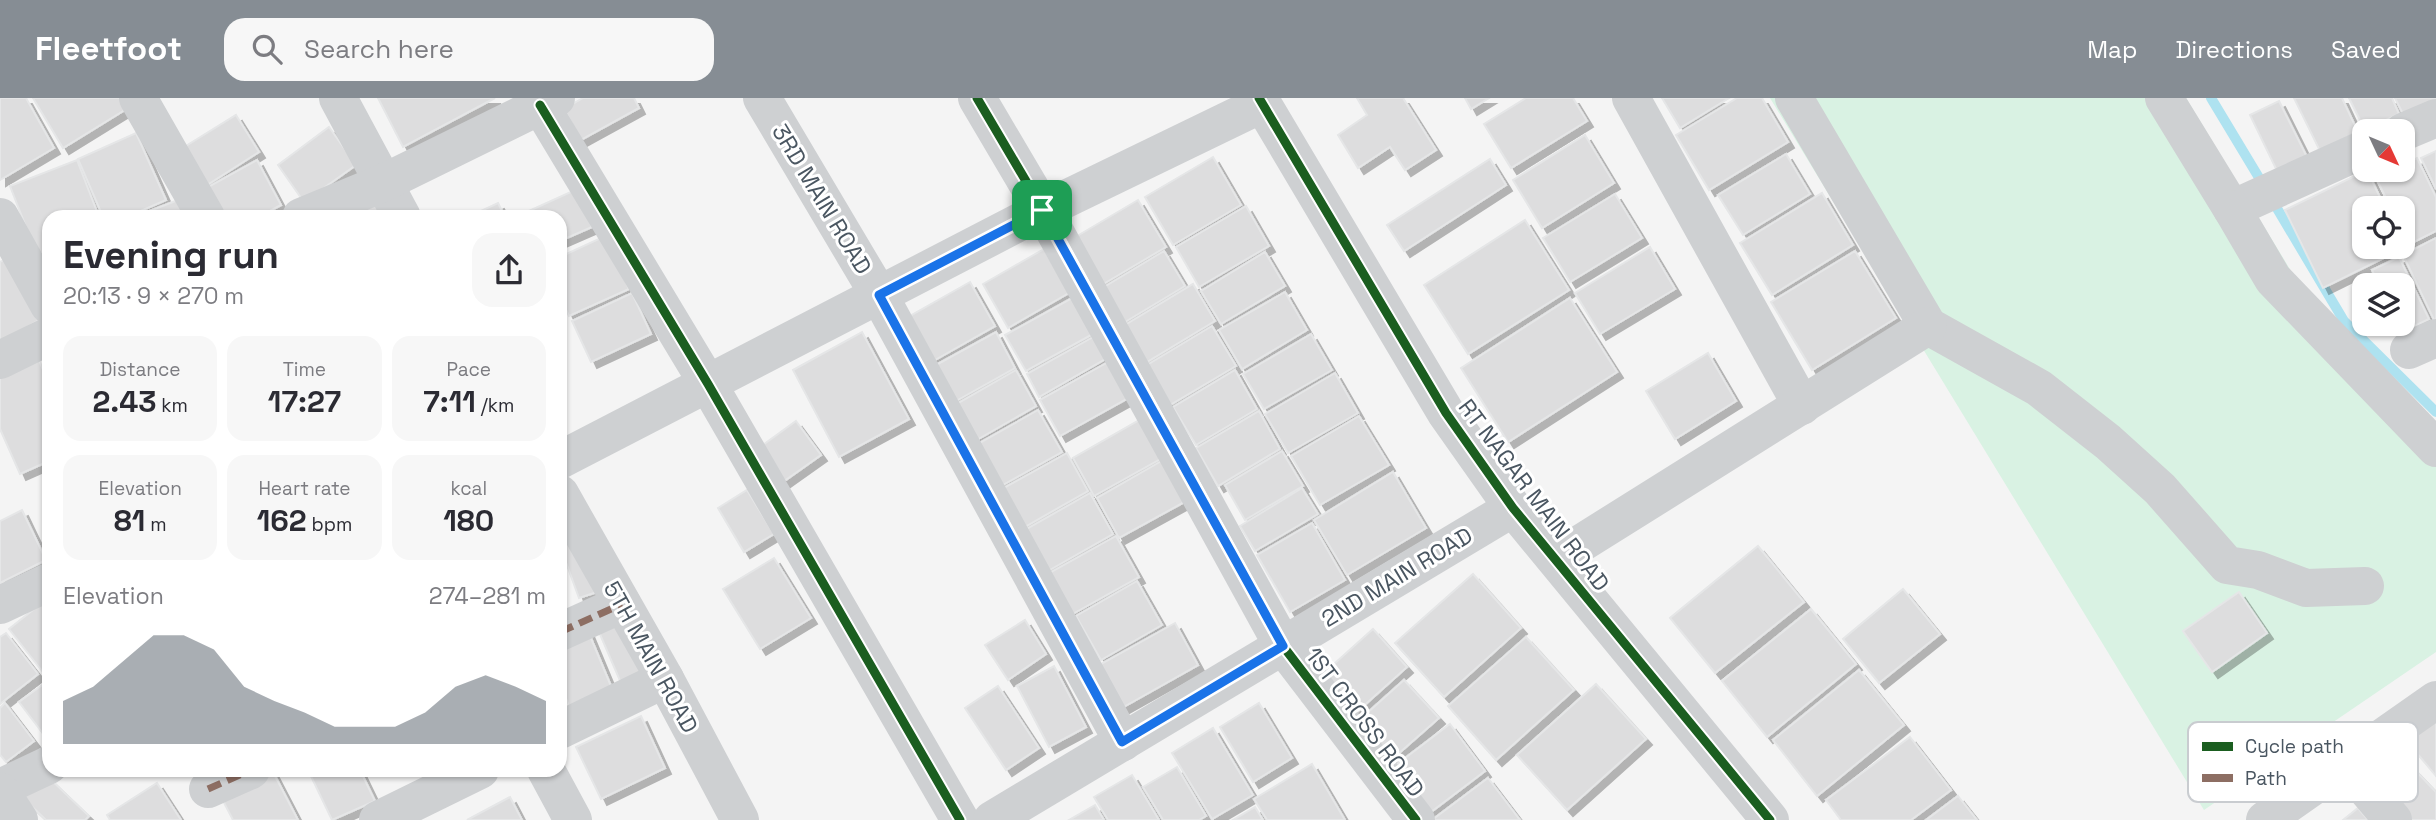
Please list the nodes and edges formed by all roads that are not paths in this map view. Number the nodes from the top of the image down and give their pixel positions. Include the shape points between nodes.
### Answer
1 (138, 98) edge
2 (338, 98) edge
3 (762, 98) edge
4 (977, 98) edge
5 (1631, 98) edge
6 (1794, 98) edge
7 (2164, 98) edge
8 (1261, 101) edge
9 (548, 102) edge
10 (2436, 118) edge
11 (2415, 127) edge
12 (2352, 154) edge
13 (383, 183) junction
14 (2267, 193) junction
15 (202, 210) edge
16 (318, 210) edge
17 (398, 210) edge
18 (1042, 210) junction
19 (5, 238) edge
20 (42, 294) edge
21 (879, 295) junction
22 (1928, 326) junction
23 (42, 339) edge
24 (0, 360) edge
25 (708, 384) junction
26 (1802, 406) junction
27 (2436, 447) edge
28 (567, 456) edge
29 (1513, 508) junction
30 (567, 516) edge
31 (1556, 559) junction
32 (42, 585) edge
33 (2365, 586) dead end
34 (622, 604) junction
35 (0, 605) edge
36 (567, 629) edge
37 (1283, 646) junction
38 (665, 679) junction
39 (2436, 700) edge
40 (2405, 722) edge
41 (567, 727) edge
42 (1122, 742) junction
43 (42, 769) edge
44 (235, 777) edge
45 (466, 777) edge
46 (550, 777) edge
47 (208, 789) dead end
48 (0, 790) edge
49 (2291, 802) edge
50 (2378, 802) edge
51 (19, 820) edge
52 (379, 820) edge
53 (573, 820) edge
54 (740, 820) edge
55 (960, 820) edge
56 (992, 820) edge
57 (1416, 820) edge
58 (1770, 820) edge
59 (2265, 820) edge
60 (2393, 820) edge

1 - 15 street
2 - 13 street
3 - 21 street, 3RD MAIN ROAD
4 - 18 street, 1ST CROSS ROAD
5 - 26 street
6 - 22 street
7 - 14 street
8 - 18 street
8 - 29 street, RT NAGAR MAIN ROAD via 1446,413
9 - 13 street
9 - 25 street
10 - 11 street
12 - 14 street
13 - 16 street
13 - 17 street
14 - 27 street via 2273,279
18 - 21 street
18 - 37 street, 1ST CROSS ROAD
19 - 20 street
21 - 25 street
21 - 42 street, 3RD MAIN ROAD
22 - 26 street
22 - 33 street via 2039,388 2108,442 2160,489 2227,565 2258,570 2306,588
23 - 24 street
25 - 28 street
25 - 55 street
26 - 31 street
29 - 31 street, RT NAGAR MAIN ROAD
29 - 37 street, 2ND MAIN ROAD
30 - 34 street, 5TH MAIN ROAD
31 - 58 street, RT NAGAR MAIN ROAD
32 - 35 street
34 - 36 street
34 - 38 street, 5TH MAIN ROAD
37 - 42 street, 2ND MAIN ROAD
37 - 57 street, 1ST CROSS ROAD
38 - 41 street
38 - 54 street, 5TH MAIN ROAD
39 - 40 street
42 - 56 street, 2ND MAIN ROAD
43 - 48 street
44 - 47 street
45 - 52 street
46 - 53 street
48 - 51 street
49 - 59 street
50 - 60 street

